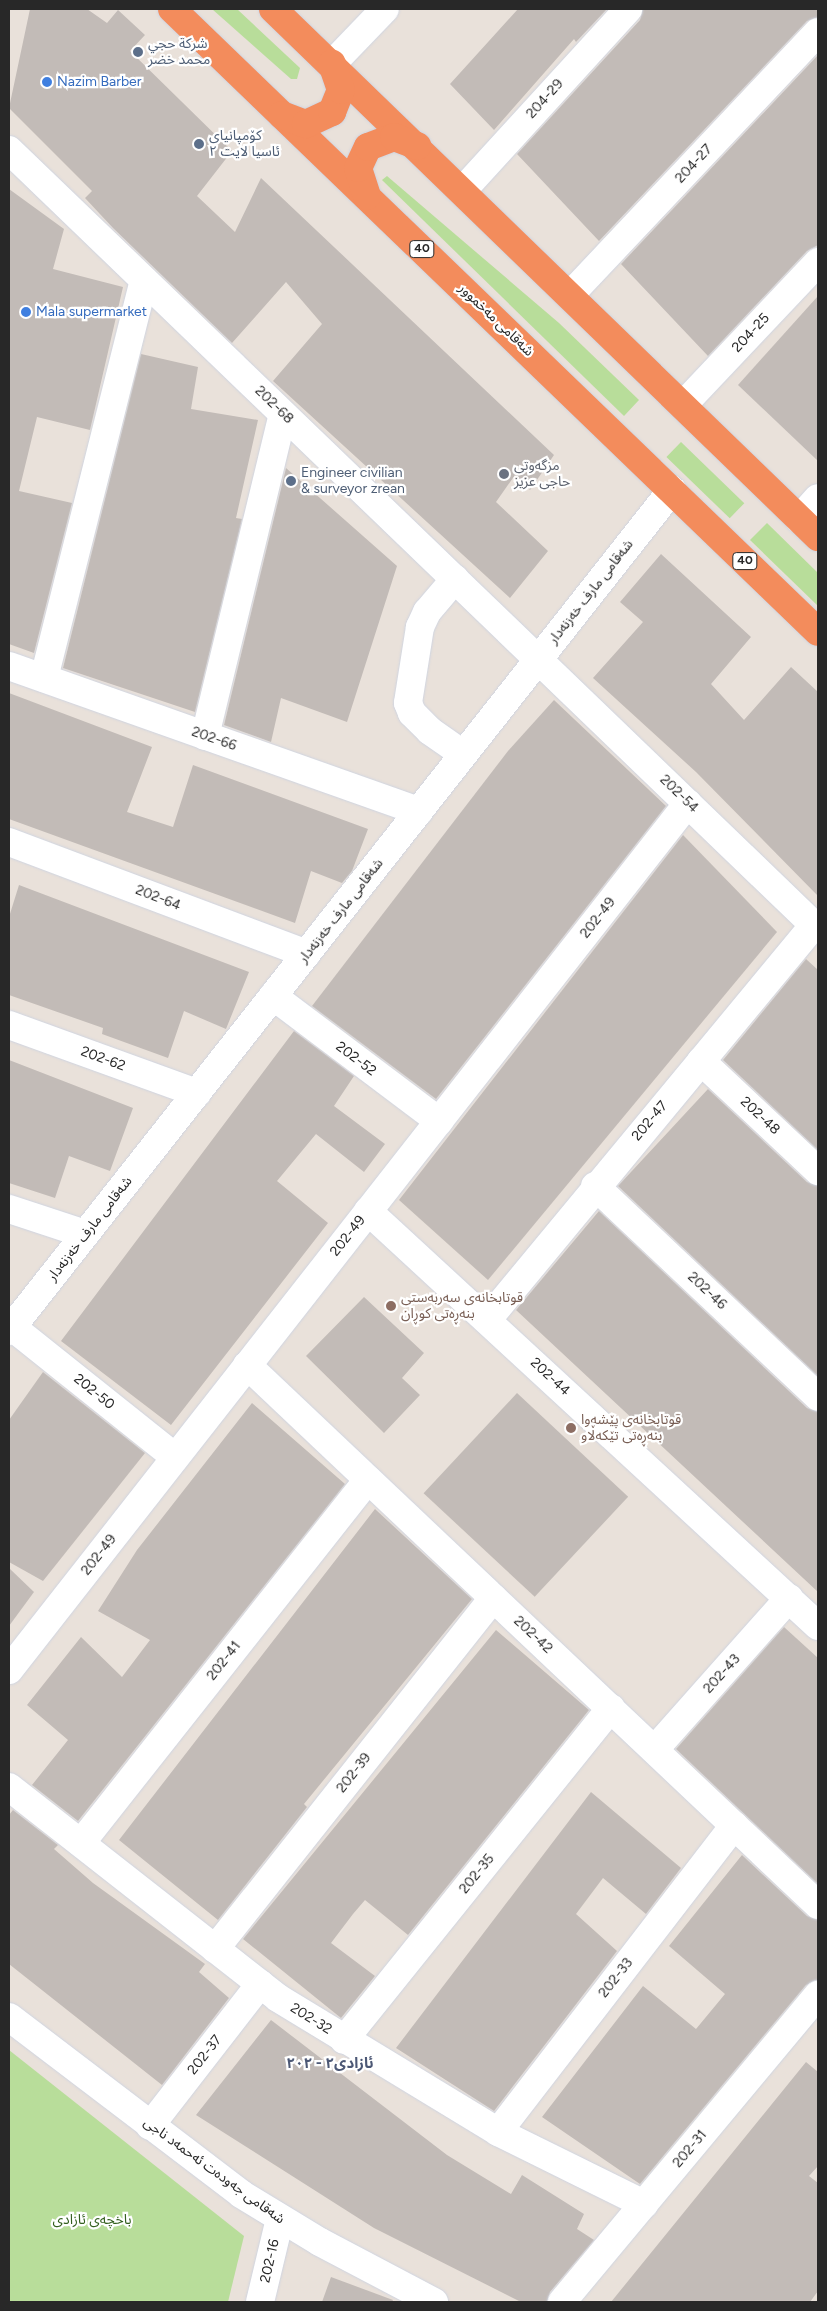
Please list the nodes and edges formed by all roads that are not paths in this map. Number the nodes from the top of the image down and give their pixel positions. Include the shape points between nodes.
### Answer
1 (172, 9) edge
2 (273, 9) edge
3 (385, 9) edge
4 (628, 9) edge
5 (818, 32) edge
6 (332, 64) junction
7 (282, 115) junction
8 (420, 149) junction
9 (9, 150) edge
10 (463, 190) junction
11 (367, 196) junction
12 (818, 262) edge
13 (144, 280) junction
14 (570, 295) junction
15 (683, 405) junction
16 (283, 414) junction
17 (672, 490) junction
18 (818, 498) edge
19 (809, 528) edge
20 (455, 578) junction
21 (818, 632) edge
22 (539, 659) junction
23 (9, 666) edge
24 (44, 678) junction
25 (205, 736) junction
26 (463, 754) junction
27 (688, 803) junction
28 (419, 811) junction
29 (9, 842) edge
30 (816, 927) edge
31 (307, 954) junction
32 (273, 996) junction
33 (9, 1025) edge
34 (701, 1062) junction
35 (196, 1092) junction
36 (438, 1122) junction
37 (818, 1170) edge
38 (595, 1186) junction
39 (9, 1209) edge
40 (368, 1211) junction
41 (85, 1234) junction
42 (488, 1318) junction
43 (10, 1329) edge
44 (247, 1365) junction
45 (818, 1397) edge
46 (175, 1457) junction
47 (368, 1480) junction
48 (493, 1598) junction
49 (789, 1598) junction
50 (818, 1626) edge
51 (9, 1670) edge
52 (610, 1708) junction
53 (655, 1749) junction
54 (9, 1786) edge
55 (734, 1825) junction
56 (81, 1843) junction
57 (818, 1904) edge
58 (215, 1949) junction
59 (260, 1984) junction
60 (814, 2009) edge
61 (9, 2017) edge
62 (344, 2040) junction
63 (150, 2126) junction
64 (498, 2132) junction
65 (644, 2204) junction
66 (280, 2219) junction
67 (402, 2295) edge
68 (260, 2302) edge
69 (434, 2302) edge
70 (562, 2302) edge

1 - 7 highway, شەقامی مەخموور / 40
2 - 6 highway
3 - 6 street
4 - 10 street, 204-29
5 - 14 street, 204-27
6 - 7 highway via 342,90 332,112 306,124
6 - 8 highway
7 - 11 highway, شەقامی مەخموور / 40
8 - 10 highway
8 - 11 highway via 394,137 368,147 358,174
9 - 13 street, 202-68
10 - 14 highway
11 - 17 highway, شەقامی مەخموور / 40
12 - 15 street, 204-25
13 - 16 street, 202-68
13 - 24 street
14 - 15 highway
15 - 19 highway
16 - 20 street, 202-68
16 - 25 street
17 - 21 highway, شەقامی مەخموور / 40
17 - 22 street, شەقامی مارف خەزنەدار
18 - 19 street
20 - 22 street, 202-68
20 - 26 street via 427,612 420,627 408,702 412,713 430,732
22 - 26 street, شەقامی مارف خەزنەدار
22 - 27 street, 202-54
23 - 24 street, 202-66
24 - 25 street, 202-66
25 - 28 street, 202-66
26 - 28 street, شەقامی مارف خەزنەدار
27 - 30 street, 202-54
27 - 36 street, 202-49
28 - 31 street, شەقامی مارف خەزنەدار
29 - 31 street, 202-64
30 - 34 street, 202-47
31 - 32 street, شەقامی مارف خەزنەدار
32 - 35 street, شەقامی مارف خەزنەدار
32 - 36 street, 202-52
33 - 35 street, 202-62
34 - 37 street, 202-48
34 - 38 street, 202-47
35 - 41 street, شەقامی مارف خەزنەدار
36 - 40 street, 202-49
38 - 42 street, 202-47
38 - 45 street, 202-46
39 - 41 street
40 - 42 street, 202-44
40 - 44 street, 202-49
41 - 43 street, شەقامی مارف خەزنەدار
42 - 49 street, 202-44
43 - 46 street, 202-50
44 - 46 street, 202-49
44 - 47 street, 202-42
46 - 51 street, 202-49
47 - 48 street, 202-42
47 - 56 street, 202-41
48 - 52 street, 202-42
48 - 58 street, 202-39
49 - 50 street, 202-44
49 - 53 street, 202-43
52 - 53 street, 202-42
52 - 62 street, 202-35
53 - 55 street, 202-42
54 - 56 street, 202-32
55 - 57 street, 202-42
55 - 64 street, 202-33
56 - 58 street, 202-32
58 - 59 street, 202-32
59 - 62 street, 202-32
59 - 63 street, 202-37
60 - 65 street, 202-31
61 - 63 street, شەقامی جەودەت ئەحمەد ناجی
62 - 64 street, 202-32
63 - 66 street, شەقامی جەودەت ئەحمەد ناجی
64 - 65 street, 202-32
65 - 70 street, 202-31
66 - 67 street, شەقامی جەودەت ئەحمەد ناجی
66 - 68 street, 202-16
67 - 69 street, شەقامی جەودەت ئەحمەد ناجی

